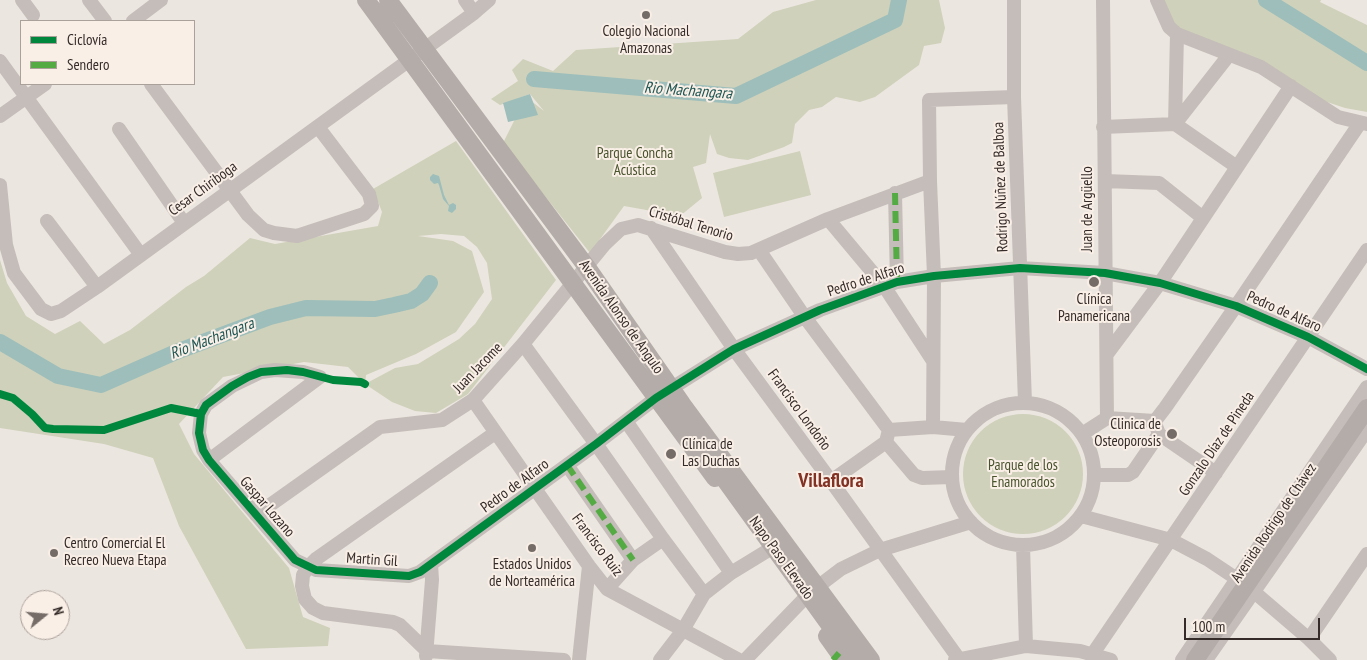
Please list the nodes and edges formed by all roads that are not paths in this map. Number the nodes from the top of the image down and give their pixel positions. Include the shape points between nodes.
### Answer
1 (22, 0) edge
2 (89, 0) edge
3 (161, 0) edge
4 (366, 0) edge
5 (388, 0) edge
6 (465, 0) edge
7 (489, 0) edge
8 (1014, 0) edge
9 (1102, 0) edge
10 (1157, 0) edge
11 (474, 13) junction
12 (33, 15) dead end
13 (104, 20) edge
14 (134, 20) edge
15 (1177, 34) junction
16 (424, 49) junction
17 (1229, 54) junction
18 (409, 60) junction
19 (0, 61) edge
20 (44, 85) edge
21 (152, 85) edge
22 (1291, 86) junction
23 (27, 97) junction
24 (1014, 97) junction
25 (0, 116) edge
26 (1364, 123) edge
27 (1175, 124) junction
28 (318, 127) junction
29 (1103, 127) junction
30 (119, 129) dead end
31 (1237, 167) junction
32 (930, 181) junction
33 (1105, 182) junction
34 (0, 184) edge
35 (230, 189) junction
36 (895, 193) junction
37 (1203, 218) junction
38 (828, 219) junction
39 (47, 221) dead end
40 (184, 223) junction
41 (651, 228) junction
42 (759, 250) junction
43 (1367, 250) edge
44 (141, 255) junction
45 (586, 266) junction
46 (1020, 268) junction
47 (1105, 273) junction
48 (934, 276) junction
49 (574, 283) junction
50 (1160, 283) junction
51 (890, 284) junction
52 (97, 287) junction
53 (1236, 306) junction
54 (804, 316) junction
55 (1308, 337) junction
56 (523, 344) junction
57 (734, 349) junction
58 (1107, 354) junction
59 (933, 361) junction
60 (1367, 369) edge
61 (1367, 387) edge
62 (664, 393) junction
63 (473, 400) junction
64 (1025, 402) junction
65 (1367, 408) edge
66 (676, 411) junction
67 (1107, 418) junction
68 (1155, 420) junction
69 (626, 421) junction
70 (933, 427) junction
71 (966, 430) junction
72 (1367, 430) edge
73 (494, 433) junction
74 (1082, 434) junction
75 (1159, 434) junction
76 (887, 436) junction
77 (596, 444) junction
78 (209, 460) junction
79 (567, 465) junction
80 (1216, 473) junction
81 (1094, 475) junction
82 (952, 477) junction
83 (831, 481) junction
84 (535, 488) junction
85 (256, 515) junction
86 (1081, 516) junction
87 (971, 522) junction
88 (663, 539) junction
89 (1171, 540) junction
90 (1023, 545) junction
91 (766, 550) junction
92 (880, 550) junction
93 (1367, 554) edge
94 (633, 560) junction
95 (431, 564) junction
96 (589, 566) junction
97 (308, 567) junction
98 (731, 573) junction
99 (1246, 585) junction
100 (816, 588) junction
101 (607, 589) junction
102 (704, 594) junction
103 (802, 601) junction
104 (683, 630) junction
105 (1309, 639) junction
106 (1026, 646) junction
107 (1092, 654) junction
108 (426, 656) edge
109 (843, 658) edge
110 (957, 659) edge
111 (564, 660) edge
112 (579, 660) edge
113 (660, 660) edge
114 (739, 660) edge
115 (745, 660) edge
116 (871, 660) edge
117 (1111, 660) edge
118 (1182, 660) edge
119 (1195, 660) edge
120 (1206, 660) edge
121 (1330, 660) edge

1 - 12 street
2 - 13 street
3 - 14 street
4 - 18 main road, Avenida Alonso de Angulo
5 - 16 main road, Avenida Alonso de Angulo
6 - 11 street
7 - 11 street, Cesar Chiriboga
8 - 24 street, Rodrigo Núñez de Balboa
9 - 29 street, Juan de Argüello
10 - 15 street via 1169,27
11 - 16 street, Cesar Chiriboga
15 - 17 street
15 - 27 street
16 - 18 street, Cesar Chiriboga
16 - 45 main road, Avenida Alonso de Angulo
17 - 22 street via 1261,67
17 - 27 street
18 - 28 street, Cesar Chiriboga
18 - 49 main road, Avenida Alonso de Angulo
19 - 23 street
20 - 23 street
21 - 35 street
22 - 26 street via 1338,117
22 - 31 street
23 - 25 street
23 - 44 street
24 - 32 street via 929,100
24 - 46 street, Rodrigo Núñez de Balboa
26 - 53 street
27 - 29 street
27 - 31 street
28 - 35 street, Cesar Chiriboga
28 - 35 street via 369,194 372,206 364,214 297,236 283,236 255,224
29 - 33 street, Juan de Argüello
30 - 40 street
31 - 37 street
32 - 36 street, Cristóbal Tenorio
32 - 48 street
33 - 37 street via 1158,183
33 - 47 street, Juan de Argüello
34 - 52 street, Cesar Chiriboga via 6,244 14,273 41,309 51,314 61,311
35 - 40 street, Cesar Chiriboga
36 - 38 street, Cristóbal Tenorio
36 - 51 street
37 - 50 street
38 - 42 street, Cristóbal Tenorio
38 - 51 street
39 - 52 street
40 - 44 street, Cesar Chiriboga
41 - 42 street, Cristóbal Tenorio via 732,254
41 - 45 street, Cristóbal Tenorio via 638,225 621,229
41 - 57 street, Francisco Londoño
42 - 54 street
43 - 55 street, Gonzalo Díaz de Pineda
44 - 52 street, Cesar Chiriboga
45 - 49 street, Cristóbal Tenorio
45 - 62 main road, Avenida Alonso de Angulo
46 - 47 street, Pedro de Alfaro
46 - 48 street, Pedro de Alfaro
46 - 64 street, Rodrigo Núñez de Balboa
47 - 50 street, Pedro de Alfaro
47 - 58 street, Juan de Argüello
48 - 51 street, Pedro de Alfaro
48 - 59 street
49 - 56 street, Juan Jacome
49 - 62 main road, Avenida Alonso de Angulo
50 - 53 street, Pedro de Alfaro
50 - 58 street
51 - 54 street, Pedro de Alfaro
51 - 59 street
53 - 55 street, Pedro de Alfaro
53 - 68 street
54 - 57 street, Pedro de Alfaro
54 - 76 street
55 - 60 street, Pedro de Alfaro
55 - 80 street, Gonzalo Díaz de Pineda
56 - 63 street, Juan Jacome
56 - 77 street
57 - 62 street, Pedro de Alfaro
57 - 83 street, Francisco Londoño
58 - 67 street, Juan de Argüello
59 - 70 street
61 - 99 street, Avenida Rodrigo de Chávez
62 - 66 main road, Avenida Alonso de Angulo
62 - 69 street, Pedro de Alfaro
63 - 73 street, Francisco Ruiz
63 - 85 street, Juan Jacome via 442,420 380,427
64 - 71 street via 1003,405 983,415
64 - 74 street via 1047,407 1066,418
65 - 99 main road, Avenida Rodrigo de Chávez
66 - 91 main road, Avenida Alonso de Angulo
66 - 100 main road, Avenida Alonso de Angulo
66 - 109 main road, Napo Paso Elevado, bridge
67 - 68 street
67 - 74 street
68 - 75 street
69 - 77 street, Pedro de Alfaro
69 - 98 street
70 - 71 street
70 - 76 street
71 - 82 street via 955,452
72 - 99 street, Avenida Rodrigo de Chávez
73 - 84 street, Francisco Ruiz
73 - 97 street via 316,558
74 - 81 street via 1091,454
75 - 80 street
75 - 81 street via 1133,472
76 - 82 street via 918,478
76 - 83 street
77 - 79 street, Pedro de Alfaro
77 - 88 street
78 - 78 street, Gaspar Lozano via 320,377 287,370 261,372 218,396 206,405 201,414 199,433
78 - 85 street, Gaspar Lozano
79 - 84 street, Pedro de Alfaro
79 - 94 street
80 - 89 street, Gonzalo Díaz de Pineda
81 - 86 street via 1090,496
82 - 87 street via 957,501
83 - 92 street, Francisco Londoño
84 - 95 street, Pedro de Alfaro
84 - 96 street, Francisco Ruiz
85 - 97 street, Gaspar Lozano via 295,560
86 - 89 street
86 - 90 street via 1065,532 1045,542
87 - 90 street via 1003,542
87 - 92 street
88 - 94 street
88 - 102 street
89 - 99 street
89 - 107 street, Gonzalo Díaz de Pineda
90 - 106 street
91 - 98 street
91 - 103 main road, Avenida Alonso de Angulo
92 - 100 street via 842,569
92 - 110 street, Francisco Londoño
93 - 105 street
94 - 101 street
95 - 97 street, Martin Gil via 409,576
95 - 108 street
96 - 101 street, Francisco Ruiz
96 - 112 street
97 - 108 street via 302,586 304,599 312,608 323,613 400,624
98 - 102 street
99 - 105 street
99 - 118 street, Avenida Rodrigo de Chávez
99 - 119 main road, Avenida Rodrigo de Chávez
99 - 120 street, Avenida Rodrigo de Chávez
100 - 103 street
100 - 116 main road, Avenida Alonso de Angulo
101 - 104 street, Francisco Ruiz
102 - 104 street
103 - 109 main road, Avenida Alonso de Angulo
103 - 115 street
104 - 113 street
104 - 114 street, Francisco Ruiz
105 - 121 street
106 - 107 street
106 - 110 street
107 - 117 street
108 - 111 street

